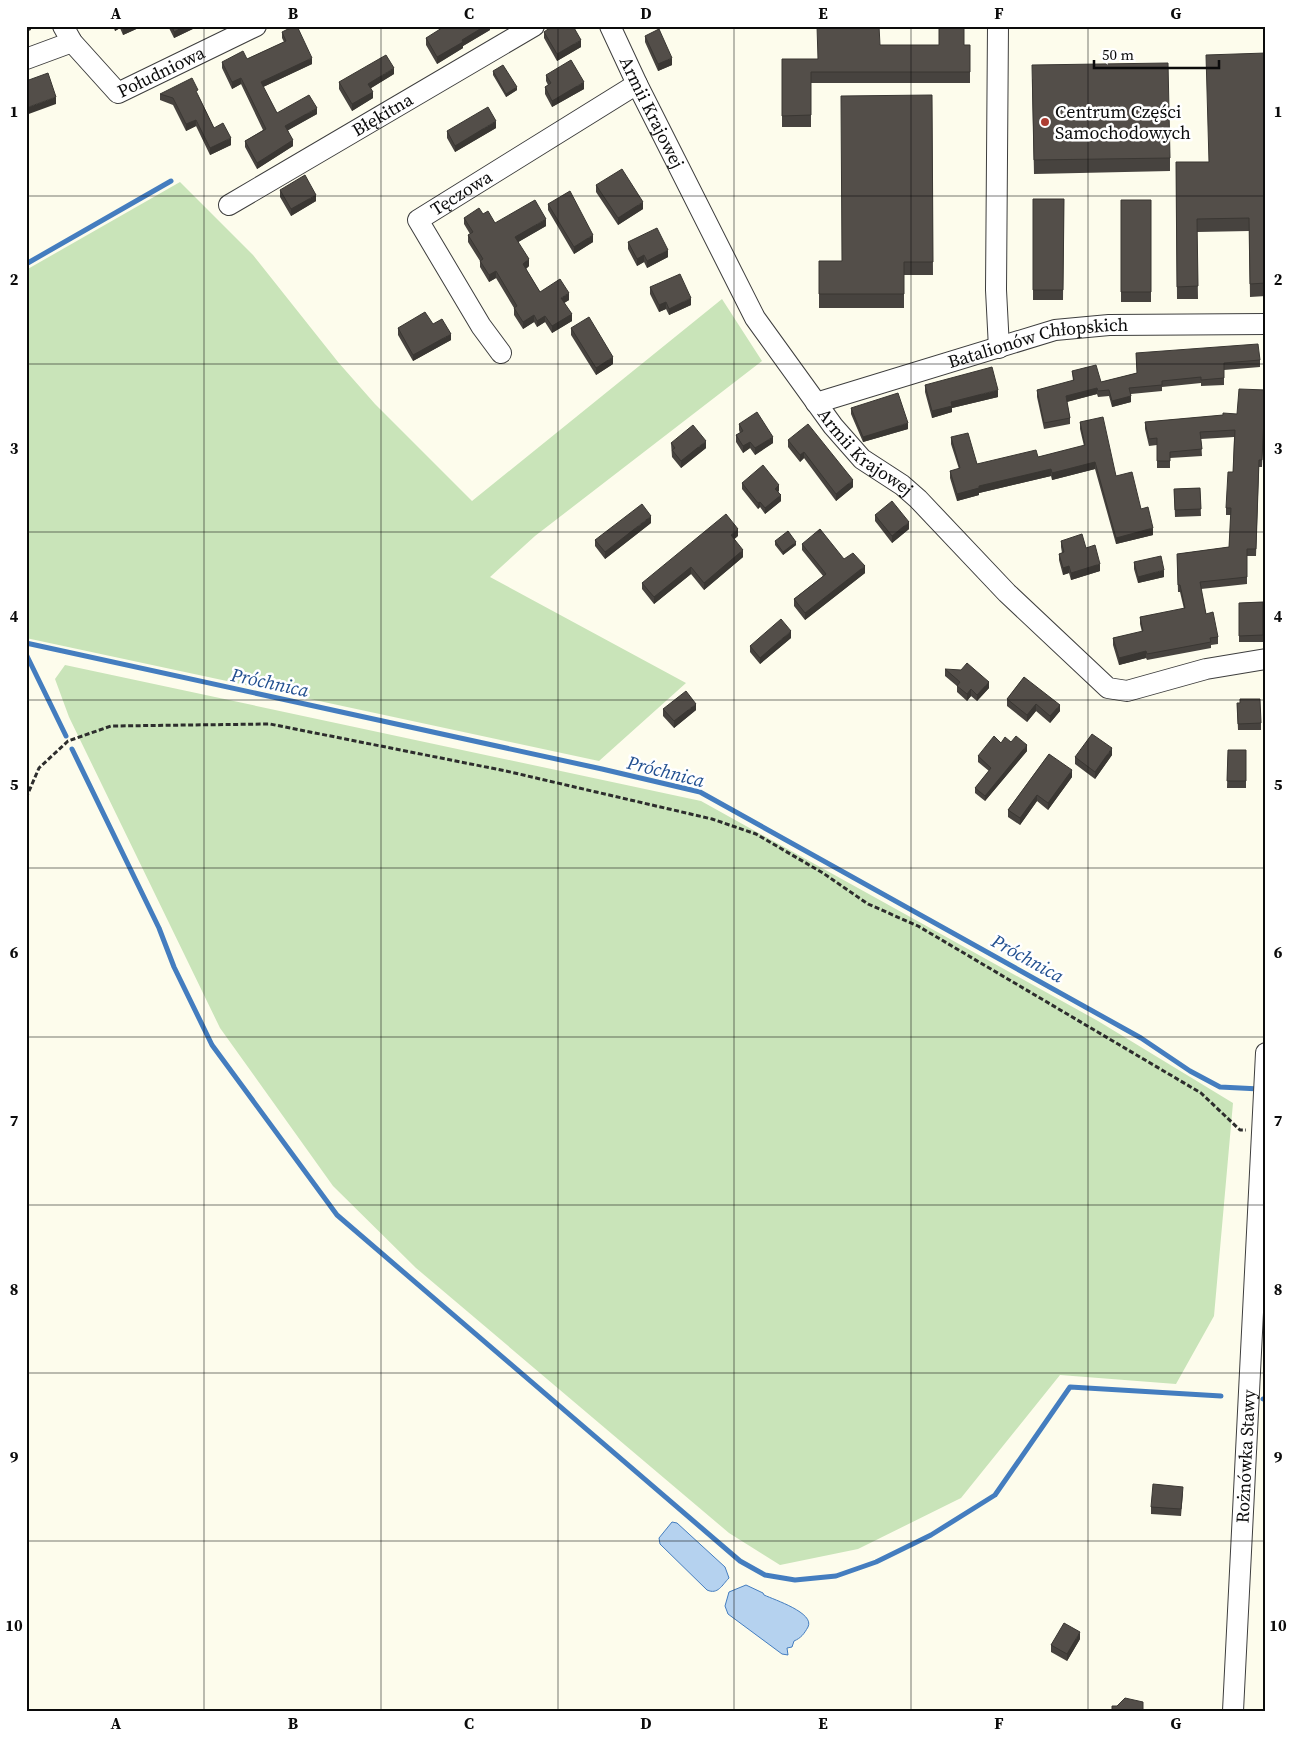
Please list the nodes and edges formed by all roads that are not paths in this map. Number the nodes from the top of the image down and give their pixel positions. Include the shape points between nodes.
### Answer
1 (256, 26) edge
2 (534, 26) edge
3 (610, 26) edge
4 (998, 26) edge
5 (68, 34) edge
6 (26, 59) edge
7 (637, 84) junction
8 (229, 204) dead end
9 (1266, 324) edge
10 (999, 348) junction
11 (501, 353) dead end
12 (816, 403) junction
13 (1266, 659) edge
14 (1266, 1053) edge
15 (1265, 1065) edge
16 (1233, 1711) edge

1 - 5 street, Południowa via 118,94
2 - 8 street, Błękitna
3 - 7 street, Armii Krajowej
4 - 10 street via 996,290
5 - 6 street
7 - 11 street, Tęczowa via 418,220
7 - 12 street, Armii Krajowej via 744,300
9 - 10 street, Batalionów Chłopskich via 1074,327 1054,330
10 - 12 street, Batalionów Chłopskich
12 - 13 street, Armii Krajowej via 862,459 918,499 1007,593 1108,688 1127,691 1206,669
14 - 15 street, Rożnówka Stawy
15 - 16 street, Rożnówka Stawy

